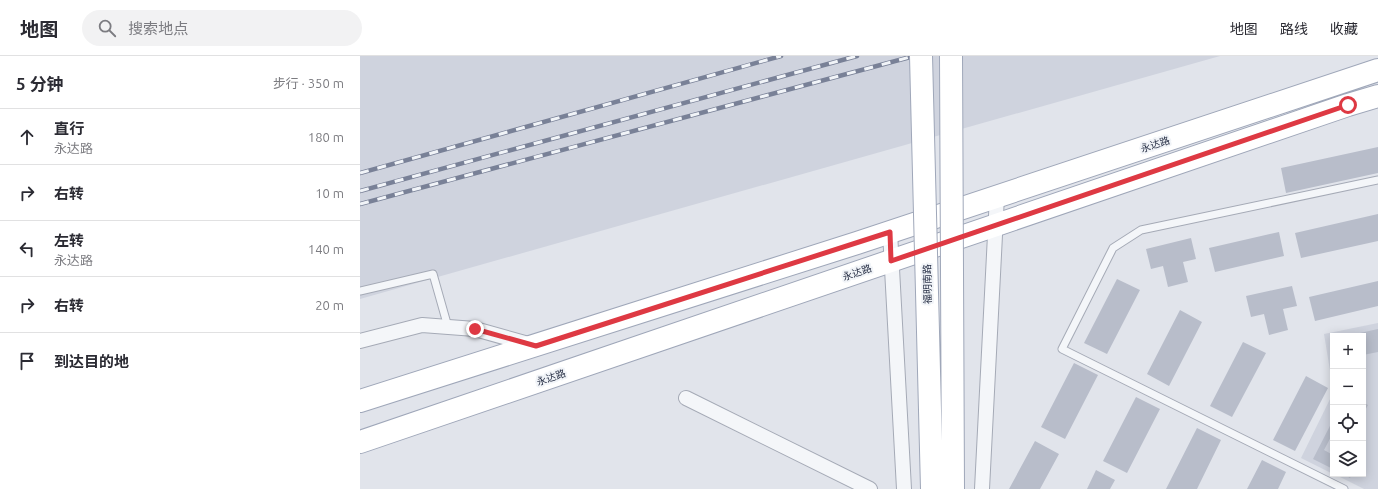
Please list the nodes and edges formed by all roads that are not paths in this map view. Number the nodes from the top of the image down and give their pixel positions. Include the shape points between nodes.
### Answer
1 (921, 56) edge
2 (951, 56) edge
3 (1378, 70) edge
4 (1378, 96) edge
5 (1378, 180) edge
6 (997, 196) junction
7 (996, 225) junction
8 (890, 232) junction
9 (891, 261) junction
10 (360, 291) edge
11 (448, 327) junction
12 (360, 341) edge
13 (536, 346) junction
14 (686, 398) dead end
15 (360, 401) edge
16 (360, 442) edge
17 (870, 489) edge
18 (904, 489) edge
19 (932, 489) edge
20 (953, 489) edge
21 (982, 489) edge
22 (1344, 489) edge

1 - 19 main road, 福明南路, bridge
2 - 20 main road, bridge
3 - 6 main road, 永达路
4 - 7 main road, 永达路
5 - 22 lane via 1141,230 1113,248 1062,349
6 - 7 street
6 - 8 main road, 永达路
7 - 9 main road, 永达路
7 - 21 street
8 - 9 street
8 - 13 main road, 永达路
9 - 16 main road, 永达路
9 - 18 street
10 - 11 lane via 433,274
11 - 12 street via 422,325
11 - 13 street via 475,329
13 - 15 main road, 永达路
14 - 17 street

